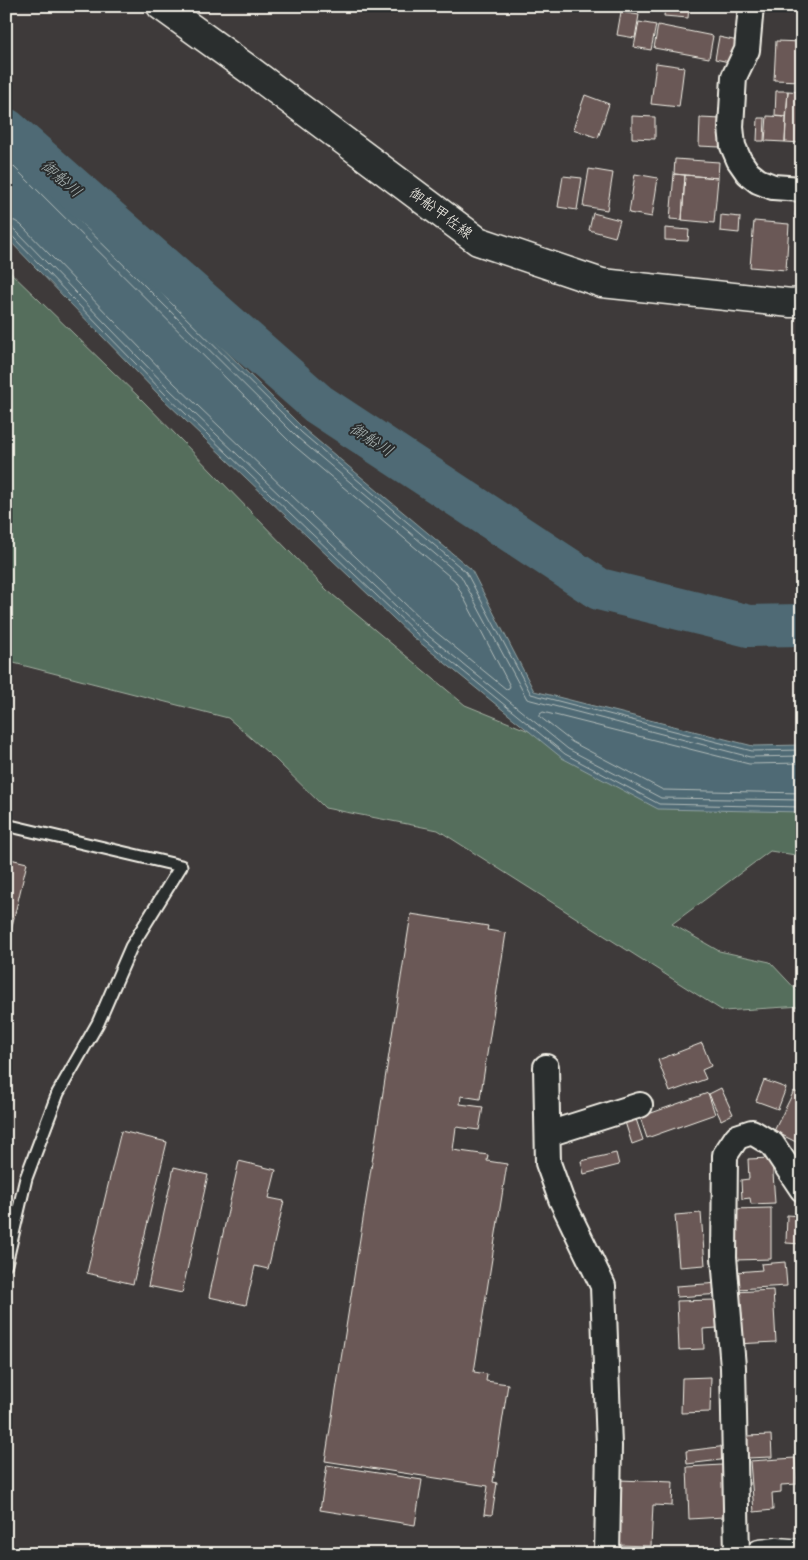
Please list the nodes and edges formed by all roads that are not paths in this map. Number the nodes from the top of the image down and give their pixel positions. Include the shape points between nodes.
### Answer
1 (161, 6) edge
2 (751, 6) edge
3 (802, 189) edge
4 (802, 302) edge
5 (6, 825) edge
6 (546, 1067) dead end
7 (640, 1105) dead end
8 (548, 1134) junction
9 (802, 1189) edge
10 (6, 1264) edge
11 (608, 1554) edge
12 (737, 1554) edge
13 (760, 1554) edge
14 (802, 1554) edge

1 - 4 main road, 御船甲佐線 via 478,241 602,283
2 - 3 street via 747,50 734,77 730,127 733,146 748,173 758,181
5 - 10 lane via 181,866 131,947 98,1023 58,1093 26,1178
6 - 8 street
7 - 8 street
8 - 11 street via 548,1163 561,1200 603,1286 610,1446
9 - 12 street via 772,1144 752,1132 737,1137 725,1155 724,1257 733,1367
13 - 14 main road

